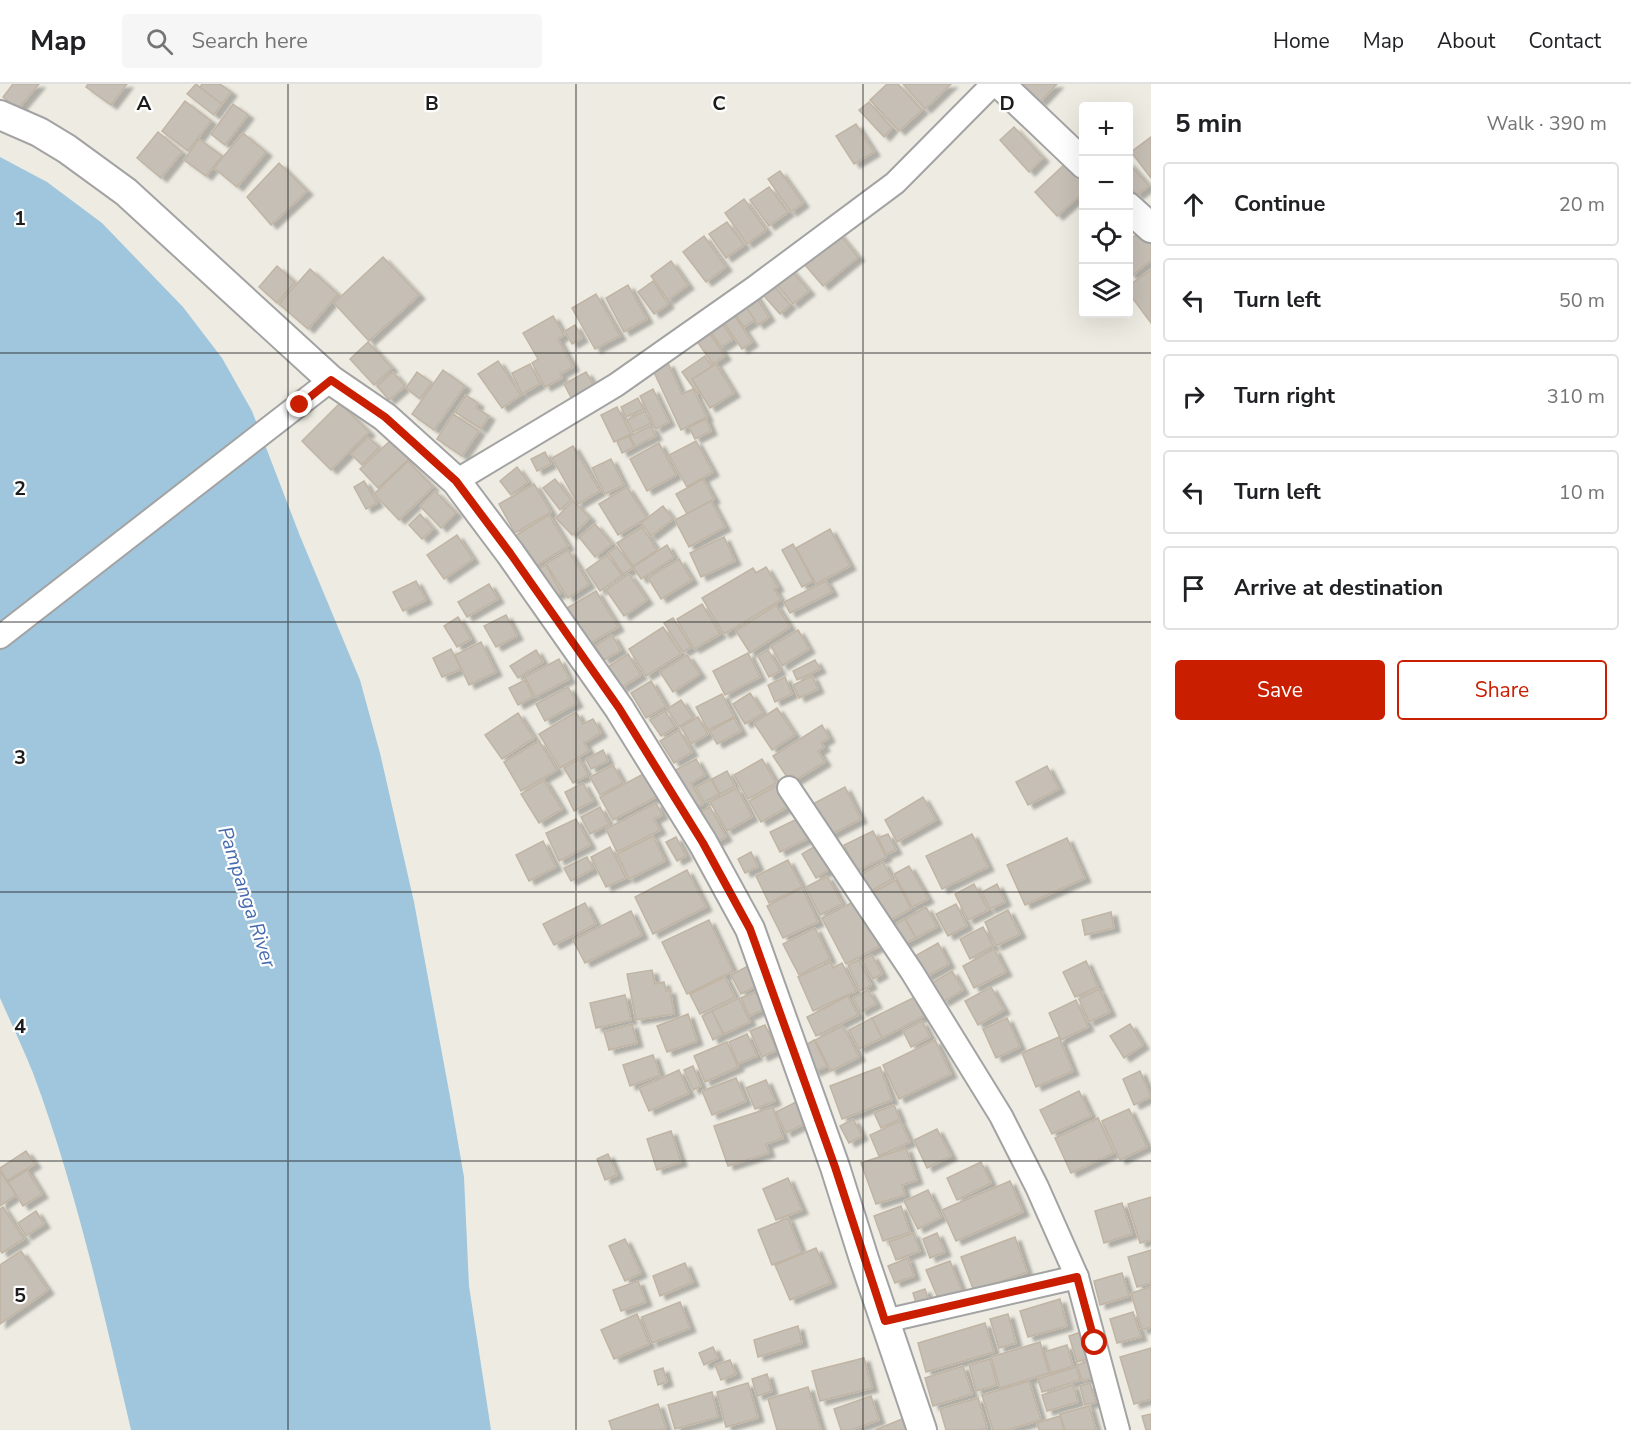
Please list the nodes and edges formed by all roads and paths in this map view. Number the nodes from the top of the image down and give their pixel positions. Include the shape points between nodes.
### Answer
1 (993, 84) edge
2 (1000, 84) edge
3 (0, 115) edge
4 (1079, 160) edge
5 (1131, 210) edge
6 (1151, 228) edge
7 (331, 380) junction
8 (456, 481) junction
9 (0, 637) edge
10 (789, 788) dead end
11 (1077, 1277) junction
12 (885, 1321) junction
13 (922, 1430) edge
14 (1118, 1430) edge

1 - 8 street via 895,183 754,288 616,385
2 - 4 street
3 - 7 street via 67,149 126,192
5 - 6 street
7 - 8 street via 385,417
7 - 9 street
8 - 12 street via 619,708 703,843 750,929
10 - 11 street via 912,972 1001,1116
11 - 12 street
11 - 14 street
12 - 13 street

